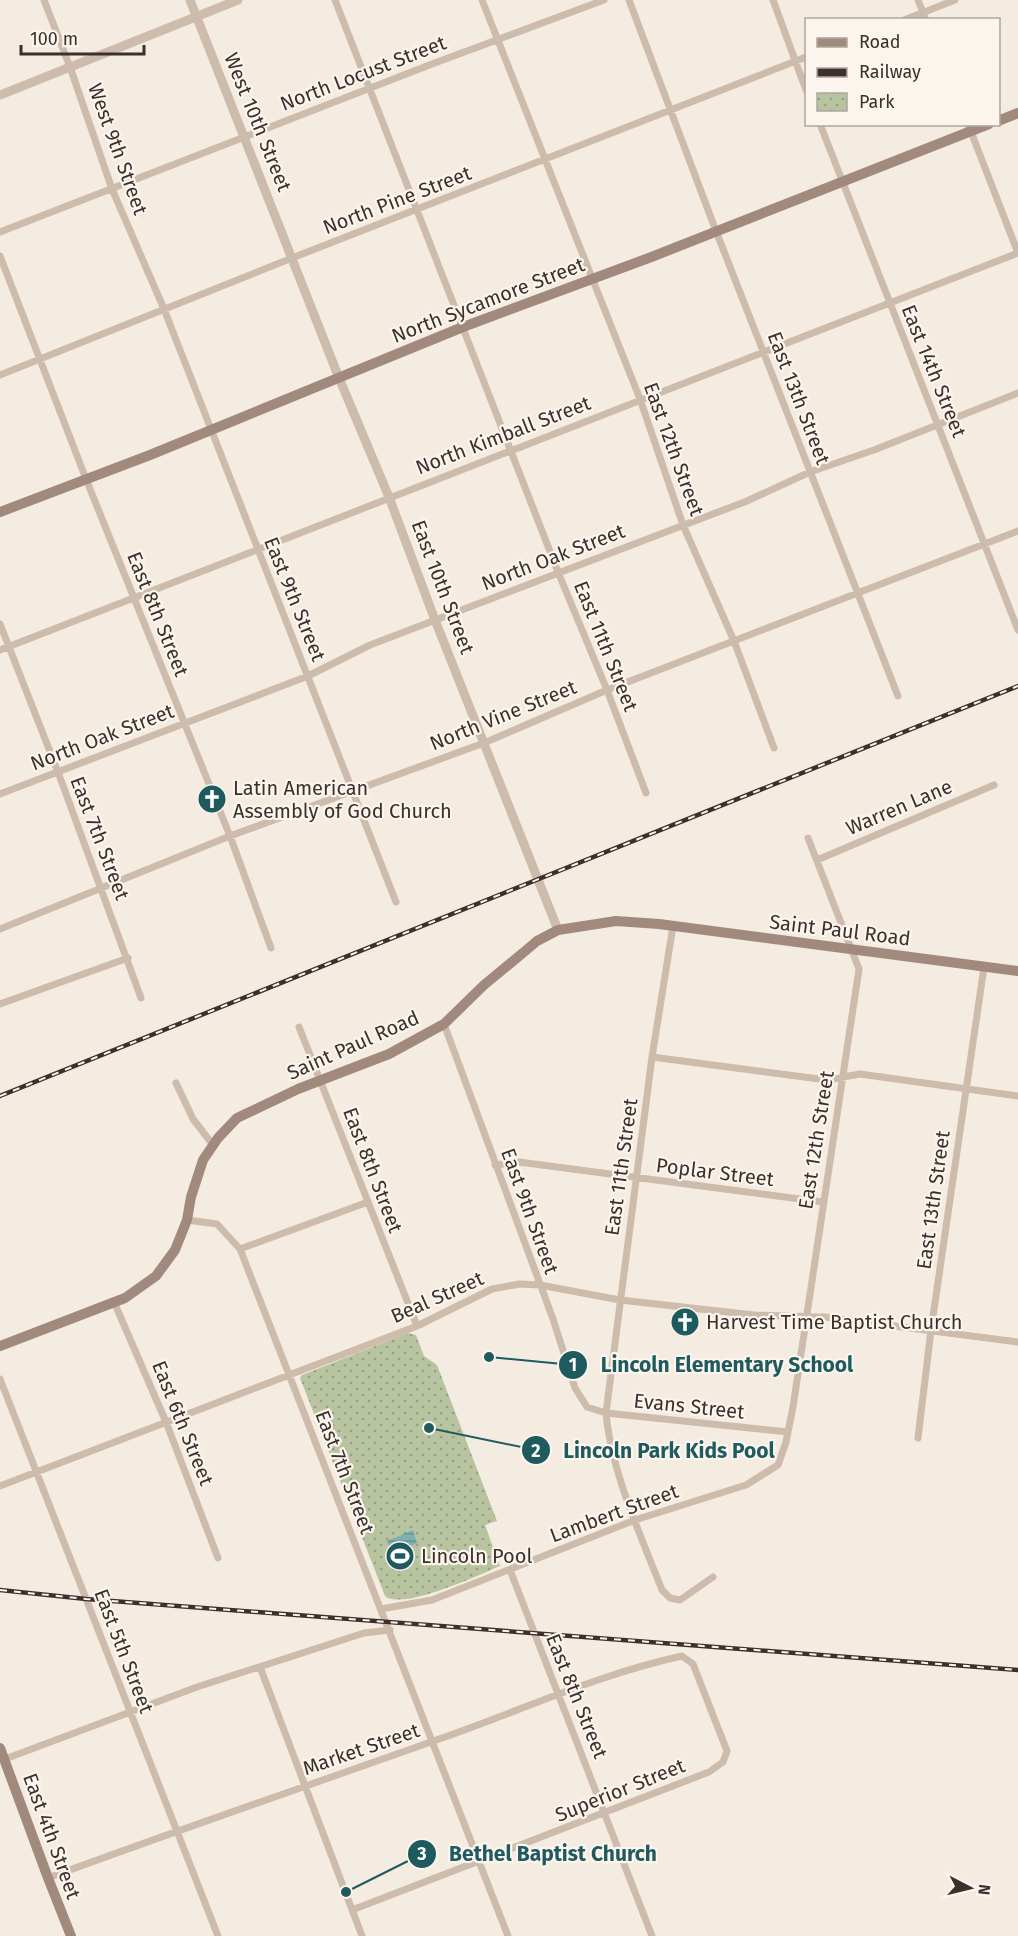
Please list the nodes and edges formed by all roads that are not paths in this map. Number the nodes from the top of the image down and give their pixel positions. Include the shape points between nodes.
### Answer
1 (44, 0) edge
2 (190, 0) edge
3 (238, 0) edge
4 (335, 0) edge
5 (482, 0) edge
6 (629, 0) edge
7 (773, 0) edge
8 (918, 0) edge
9 (955, 0) edge
10 (600, 1) edge
11 (196, 16) junction
12 (924, 16) edge
13 (498, 39) junction
14 (805, 58) edge
15 (796, 61) junction
16 (70, 67) junction
17 (805, 85) edge
18 (370, 88) junction
19 (0, 95) edge
20 (671, 111) junction
21 (1018, 113) edge
22 (1000, 121) edge
23 (821, 126) edge
24 (969, 128) edge
25 (245, 137) junction
26 (545, 160) junction
27 (842, 182) junction
28 (112, 189) junction
29 (417, 209) junction
30 (716, 231) junction
31 (0, 232) edge
32 (1018, 253) edge
33 (0, 256) edge
34 (292, 258) junction
35 (592, 279) junction
36 (889, 303) junction
37 (164, 309) junction
38 (463, 327) junction
39 (764, 351) junction
40 (40, 359) junction
41 (0, 375) edge
42 (339, 378) junction
43 (1018, 393) edge
44 (640, 399) junction
45 (937, 424) junction
46 (211, 430) junction
47 (511, 449) junction
48 (810, 472) junction
49 (86, 479) junction
50 (389, 497) junction
51 (0, 512) edge
52 (683, 525) junction
53 (1018, 531) edge
54 (984, 544) junction
55 (258, 549) junction
56 (558, 572) junction
57 (856, 593) junction
58 (133, 598) junction
59 (435, 620) junction
60 (0, 624) edge
61 (1018, 630) edge
62 (734, 640) junction
63 (9, 646) junction
64 (0, 650) edge
65 (308, 676) junction
66 (607, 690) junction
67 (898, 696) dead end
68 (184, 723) junction
69 (484, 743) junction
70 (774, 748) dead end
71 (58, 772) junction
72 (994, 785) dead end
73 (354, 791) junction
74 (646, 793) dead end
75 (0, 794) edge
76 (230, 836) junction
77 (808, 838) dead end
78 (817, 860) junction
79 (101, 888) junction
80 (396, 902) dead end
81 (673, 926) junction
82 (0, 929) edge
83 (558, 930) junction
84 (271, 948) dead end
85 (853, 950) junction
86 (128, 958) junction
87 (984, 967) junction
88 (1018, 971) edge
89 (141, 998) dead end
90 (0, 1004) edge
91 (444, 1024) junction
92 (299, 1027) dead end
93 (652, 1057) junction
94 (843, 1076) junction
95 (321, 1080) junction
96 (176, 1083) dead end
97 (966, 1089) junction
98 (1018, 1096) edge
99 (213, 1145) junction
100 (495, 1166) junction
101 (636, 1178) junction
102 (368, 1202) junction
103 (823, 1202) junction
104 (187, 1220) junction
105 (240, 1249) junction
106 (540, 1285) junction
107 (620, 1300) junction
108 (114, 1302) junction
109 (806, 1317) junction
110 (417, 1326) junction
111 (931, 1330) junction
112 (1018, 1342) edge
113 (0, 1346) edge
114 (289, 1373) junction
115 (0, 1379) edge
116 (587, 1407) joint
117 (606, 1413) junction
118 (166, 1422) junction
119 (788, 1432) junction
120 (918, 1438) dead end
121 (782, 1455) joint
122 (36, 1472) junction
123 (0, 1486) edge
124 (635, 1520) junction
125 (218, 1558) dead end
126 (510, 1569) junction
127 (713, 1577) dead end
128 (381, 1609) junction
129 (390, 1630) junction
130 (260, 1667) junction
131 (558, 1694) junction
132 (130, 1712) junction
133 (432, 1742) junction
134 (0, 1748) edge
135 (725, 1755) joint
136 (5, 1760) junction
137 (305, 1786) junction
138 (606, 1814) junction
139 (177, 1831) junction
140 (479, 1862) junction
141 (48, 1878) junction
142 (352, 1910) junction
143 (650, 1935) edge
144 (71, 1936) edge
145 (218, 1936) edge
146 (362, 1936) edge
147 (508, 1936) edge

1 - 16 street, West 9th Street
2 - 11 street, West 10th Street
3 - 11 street
4 - 18 street, East 11th Street
5 - 13 street, East 12th Street
6 - 20 street, East 13th Street
7 - 15 street
8 - 12 street
9 - 12 street
10 - 13 street, North Locust Street
11 - 16 street
11 - 25 street, West 10th Street
13 - 18 street, North Locust Street
13 - 26 street, East 12th Street
14 - 15 street, North Pine Street
15 - 17 street
15 - 20 street, North Pine Street
16 - 19 street
16 - 28 street, West 9th Street
18 - 25 street, North Locust Street
18 - 29 street, East 11th Street
20 - 26 street, North Pine Street
20 - 30 street, East 13th Street
21 - 22 main road
23 - 27 street, East 14th Street
24 - 27 main road, North Sycamore Street
24 - 32 street
25 - 28 street, North Locust Street
25 - 34 street, West 10th Street
26 - 29 street, North Pine Street
26 - 35 street, East 12th Street
27 - 30 main road, North Sycamore Street
27 - 36 street, East 14th Street
28 - 31 street, North Locust Street
28 - 37 street, West 9th Street
29 - 34 street, North Pine Street
29 - 38 street, East 11th Street
30 - 35 main road, North Sycamore Street
30 - 39 street, East 13th Street
32 - 36 street, North Kimball Street
33 - 40 street, East 8th Street
34 - 37 street, North Pine Street
34 - 42 street, East 10th Street
35 - 38 main road, North Sycamore Street
35 - 44 street, East 12th Street
36 - 39 street, North Kimball Street
36 - 45 street, East 14th Street
37 - 40 street, North Pine Street
37 - 46 street, East 9th Street
38 - 42 main road, North Sycamore Street
38 - 47 street, East 11th Street
39 - 44 street, North Kimball Street
39 - 48 street, East 13th Street
40 - 41 street, North Pine Street
40 - 49 street, East 8th Street
42 - 46 main road, North Sycamore Street
42 - 50 street, East 10th Street
43 - 45 street, North Oak Street
44 - 47 street, North Kimball Street
44 - 52 street, East 12th Street
45 - 48 street, North Oak Street
45 - 54 street, East 14th Street
46 - 49 main road, North Sycamore Street
46 - 55 street, East 9th Street
47 - 50 street, North Kimball Street
47 - 56 street, East 11th Street
48 - 52 street, North Oak Street
48 - 57 street, East 13th Street
49 - 51 main road, North Sycamore Street
49 - 58 street, East 8th Street
50 - 55 street, North Kimball Street
50 - 59 street, East 10th Street
52 - 56 street, North Oak Street
52 - 62 street, East 12th Street
53 - 54 street, North Vine Street
54 - 57 street, North Vine Street
54 - 61 street, East 14th Street
55 - 58 street, North Kimball Street
55 - 65 street, East 9th Street
56 - 59 street, North Oak Street
56 - 66 street, East 11th Street
57 - 62 street, North Vine Street
57 - 67 street, East 13th Street
58 - 63 street, North Kimball Street
58 - 68 street, East 8th Street
59 - 65 street, North Oak Street via 370,645
59 - 69 street, East 10th Street
60 - 63 street, East 7th Street
62 - 66 street, North Vine Street
62 - 70 street, East 12th Street
63 - 64 street, North Kimball Street
63 - 71 street, East 7th Street
65 - 68 street, North Oak Street
65 - 73 street, East 9th Street
66 - 69 street, North Vine Street
66 - 74 street, East 11th Street
68 - 71 street, North Oak Street
68 - 76 street, East 8th Street
69 - 73 street, North Vine Street
69 - 83 street, East 10th Street
71 - 75 street, North Oak Street
71 - 79 street, East 7th Street
72 - 78 street, Warren Lane
73 - 76 street, North Vine Street
73 - 80 street, East 9th Street
76 - 79 street, North Vine Street
76 - 84 street, East 8th Street
77 - 78 street, East 12th Street
78 - 85 street, East 12th Street
79 - 82 street, North Vine Street
79 - 86 street, East 7th Street
81 - 83 main road, Saint Paul Road via 616,921
81 - 85 main road, Saint Paul Road
81 - 93 street, East 11th Street
83 - 91 main road, Saint Paul Road via 537,941
85 - 87 main road, Saint Paul Road
85 - 94 street, East 12th Street via 859,969
86 - 89 street, East 7th Street
86 - 90 street
87 - 88 main road, Saint Paul Road
87 - 97 street, East 13th Street
91 - 95 main road, Saint Paul Road via 389,1054
91 - 100 street, East 9th Street
92 - 95 street, East 8th Street
93 - 94 street via 827,1080
93 - 101 street, East 11th Street
94 - 97 street via 860,1074
94 - 103 street, East 12th Street
95 - 99 main road, Saint Paul Road via 237,1118
95 - 102 street, East 8th Street
96 - 99 street via 193,1119
97 - 98 street
97 - 111 street, East 13th Street
99 - 104 main road, Saint Paul Road via 203,1160
100 - 101 street, Poplar Street via 519,1162
100 - 106 street, East 9th Street
101 - 103 street, Poplar Street
101 - 107 street, East 11th Street
102 - 105 street
102 - 110 street, East 8th Street
103 - 109 street, East 12th Street
104 - 105 street, East 7th Street via 217,1224
104 - 108 main road, Saint Paul Road via 175,1250 156,1276
105 - 114 street, East 7th Street
106 - 107 street, Beal Street
106 - 110 street, Beal Street via 492,1289
106 - 116 street, East 9th Street via 575,1388
107 - 109 street, Beal Street
107 - 117 street, East 11th Street
108 - 113 main road, Saint Paul Road
108 - 118 street, East 6th Street
109 - 111 street, Beal Street
109 - 119 street, East 12th Street
110 - 114 street, Beal Street
111 - 112 street, Beal Street
111 - 120 street, East 13th Street
114 - 118 street, Beal Street
114 - 128 street, East 7th Street
115 - 122 street, East 5th Street
116 - 117 street, Evans Street
117 - 119 street, Evans Street
117 - 124 street via 613,1453
118 - 122 street, Beal Street
118 - 125 street, East 6th Street
119 - 121 street, East 12th Street
121 - 124 street, Lambert Street via 778,1465 746,1485
122 - 123 street, Beal Street
122 - 132 street, East 5th Street
124 - 126 street, Lambert Street
124 - 127 street via 662,1590 670,1598 680,1600
126 - 128 street, Lambert Street via 432,1600
126 - 131 street, East 8th Street
128 - 129 street, East 7th Street
129 - 130 street via 364,1633
129 - 133 street, East 7th Street
130 - 132 street
130 - 137 street
131 - 133 street, Market Street
131 - 135 street, Market Street via 624,1670 682,1656 693,1664
131 - 138 street, East 8th Street
132 - 136 street
132 - 139 street, East 5th Street
133 - 137 street, Market Street
133 - 140 street, East 7th Street
134 - 136 main road, East 4th Street
135 - 138 street, Superior Street via 723,1762 709,1772
136 - 141 main road, East 4th Street
137 - 139 street, Market Street
137 - 142 street
138 - 140 street, Superior Street
138 - 143 street, East 8th Street
139 - 141 street, Market Street
139 - 145 street, East 5th Street
140 - 142 street, Superior Street
140 - 147 street, East 7th Street
141 - 144 main road, East 4th Street
142 - 146 street

